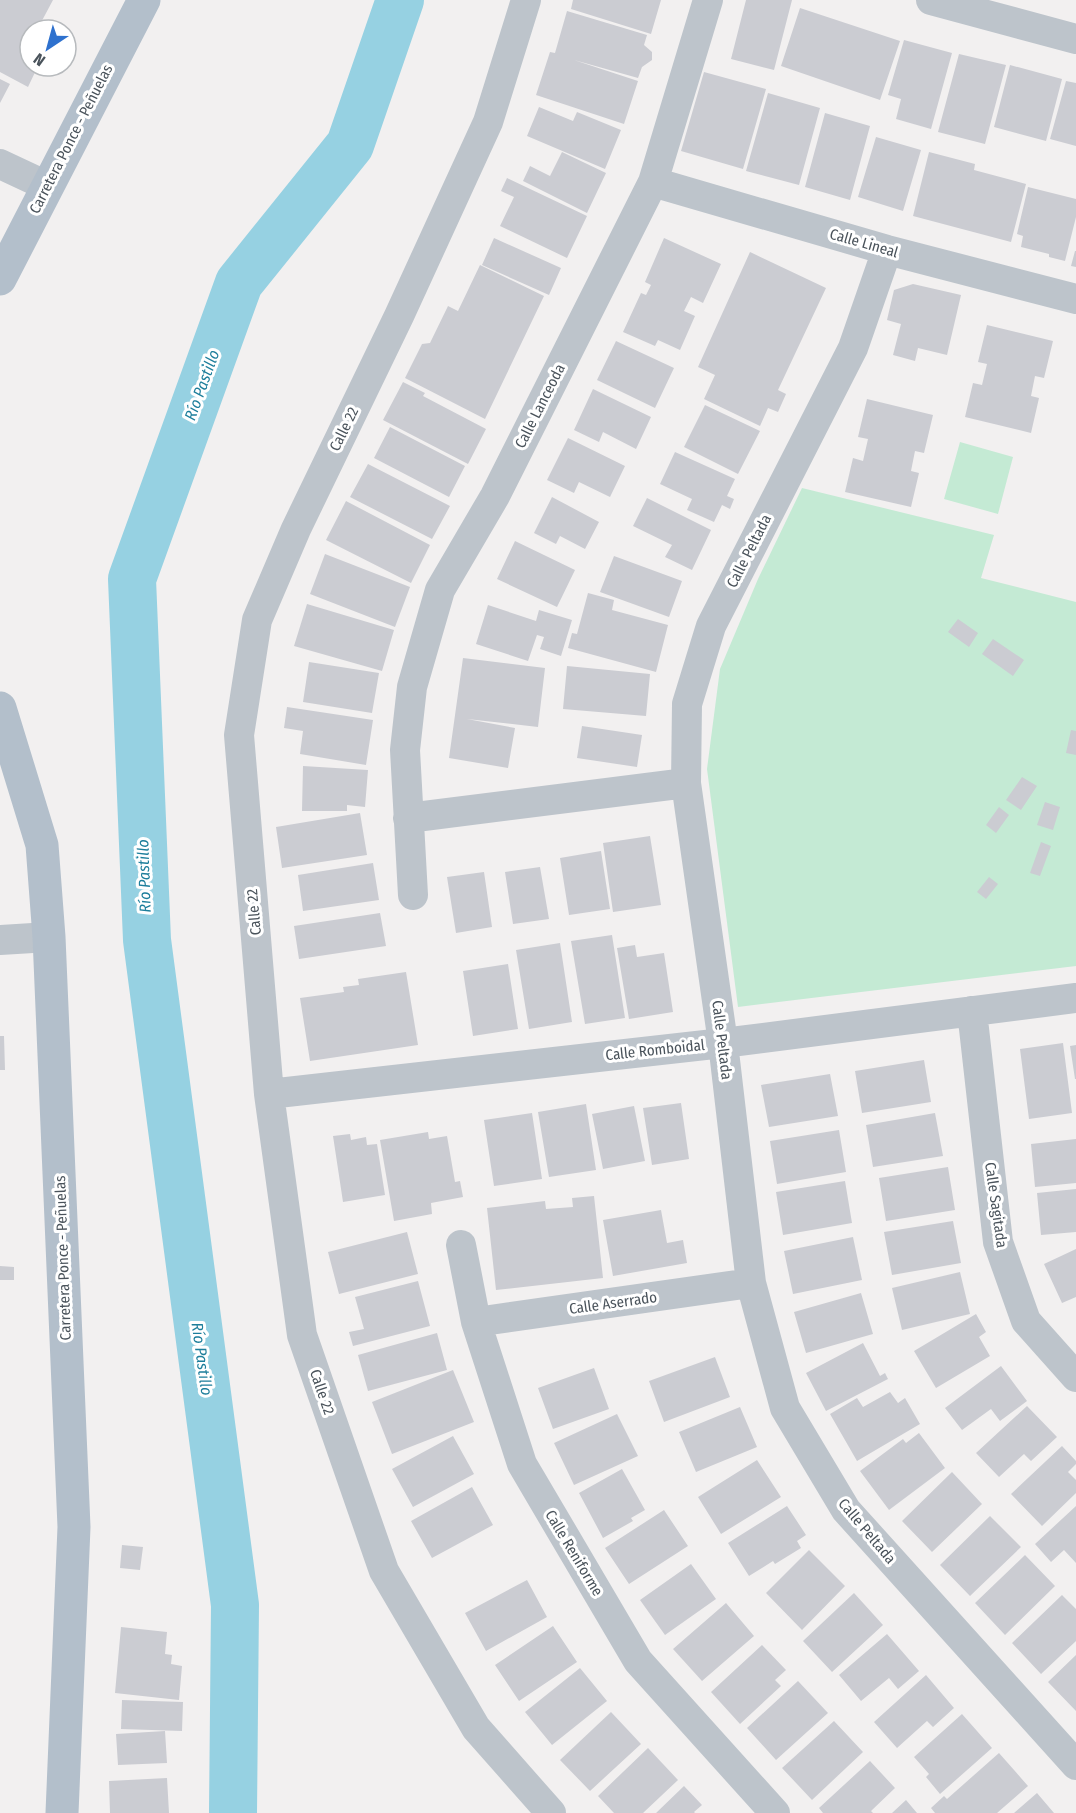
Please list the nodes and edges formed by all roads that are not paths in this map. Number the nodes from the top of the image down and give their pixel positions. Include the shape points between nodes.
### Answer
1 (144, 0) edge
2 (526, 0) edge
3 (708, 0) edge
4 (931, 0) edge
5 (1076, 39) edge
6 (0, 164) edge
7 (653, 182) junction
8 (47, 186) junction
9 (887, 250) junction
10 (0, 279) edge
11 (1076, 299) edge
12 (0, 708) edge
13 (686, 783) junction
14 (408, 818) junction
15 (413, 895) dead end
16 (49, 937) junction
17 (0, 940) edge
18 (1076, 998) edge
19 (972, 1011) junction
20 (723, 1043) junction
21 (269, 1094) junction
22 (461, 1245) dead end
23 (751, 1283) junction
24 (476, 1322) junction
25 (1076, 1377) edge
26 (1076, 1765) edge
27 (62, 1813) edge
28 (551, 1813) edge
29 (775, 1813) edge

1 - 8 main road, Carretera Ponce - Peñuelas
2 - 21 street, Calle 22 via 488,122 257,620 238,735
3 - 7 street, Calle Lanceoda
4 - 5 street
6 - 8 street
7 - 9 street, Calle Lineal
7 - 14 street, Calle Lanceoda via 495,496 440,590 412,687 405,750
8 - 10 main road, Carretera Ponce - Peñuelas
9 - 11 street, Calle Lineal
9 - 13 street, Calle Peltada via 853,348 711,626 687,704
12 - 16 main road, Carretera Ponce - Peñuelas via 42,845
13 - 14 street
13 - 20 street, Calle Peltada
14 - 15 street, Calle Lanceoda
16 - 17 street
16 - 27 main road, Carretera Ponce - Peñuelas via 74,1527
18 - 19 street, Calle Romboidal
19 - 20 street, Calle Romboidal
19 - 25 street, Calle Sagitada via 998,1242 1026,1321
20 - 21 street, Calle Romboidal
20 - 23 street, Calle Peltada
21 - 28 street, Calle 22 via 302,1335 384,1571 476,1728
22 - 24 street, Calle Reniforme
23 - 24 street, Calle Aserrado
23 - 26 street, Calle Peltada via 785,1408 846,1510
24 - 29 street, Calle Reniforme via 522,1464 638,1661

